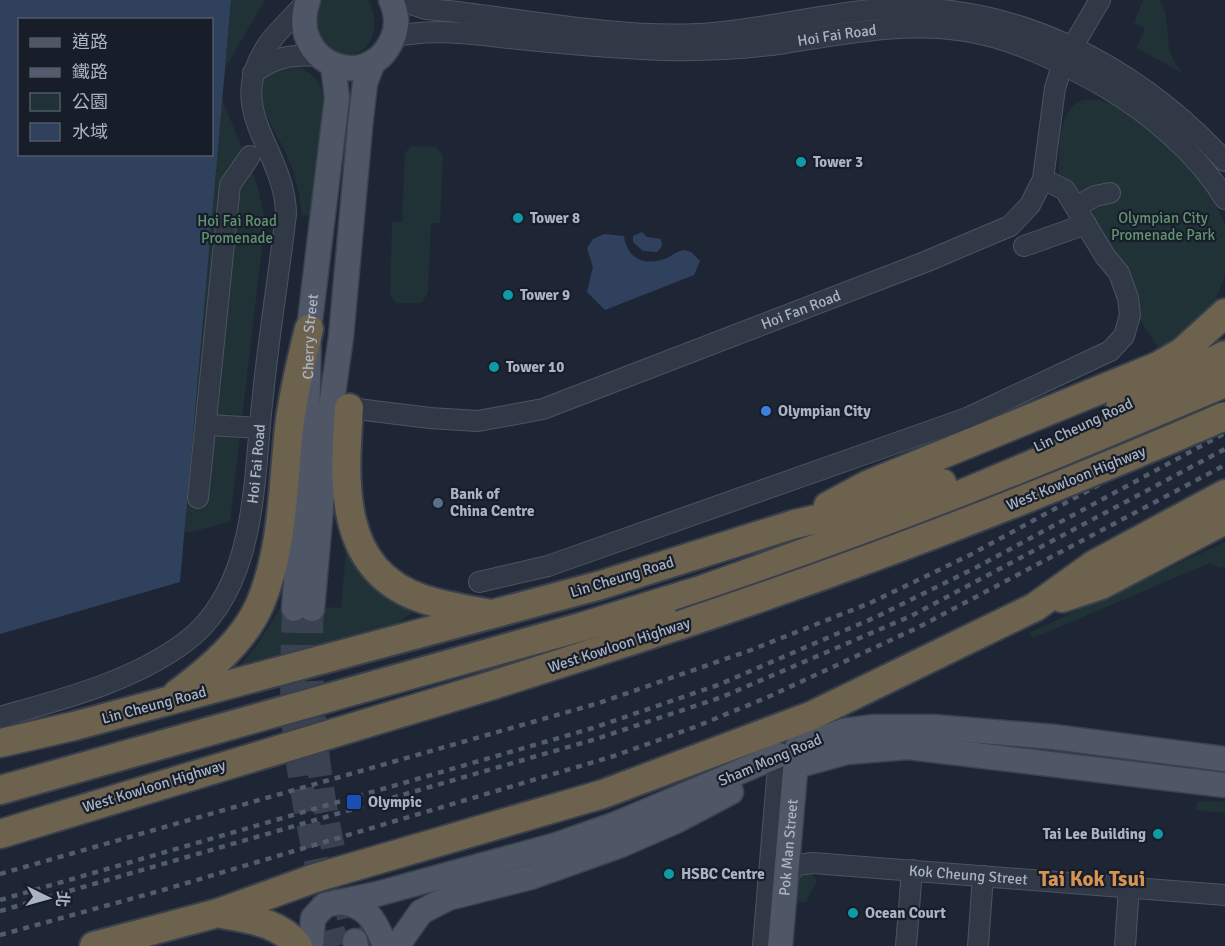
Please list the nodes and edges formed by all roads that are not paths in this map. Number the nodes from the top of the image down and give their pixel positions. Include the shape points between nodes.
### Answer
1 (307, 0) edge
2 (391, 0) edge
3 (400, 0) edge
4 (1100, 0) edge
5 (393, 37) junction
6 (1072, 45) junction
7 (325, 60) junction
8 (373, 62) junction
9 (1063, 63) junction
10 (253, 73) junction
11 (250, 156) dead end
12 (1225, 161) edge
13 (1043, 179) junction
14 (1110, 193) dead end
15 (1225, 199) edge
16 (1081, 216) junction
17 (1024, 246) dead end
18 (1225, 313) edge
19 (309, 329) junction
20 (341, 337) junction
21 (1225, 355) edge
22 (1225, 383) edge
23 (349, 408) junction
24 (1225, 416) edge
25 (207, 424) junction
26 (259, 428) junction
27 (1225, 495) edge
28 (198, 498) dead end
29 (1225, 520) edge
30 (795, 524) junction
31 (548, 566) junction
32 (479, 582) dead end
33 (559, 596) junction
34 (1035, 607) junction
35 (676, 612) junction
36 (491, 614) junction
37 (168, 700) junction
38 (0, 717) edge
39 (1054, 737) junction
40 (0, 743) edge
41 (1225, 759) edge
42 (788, 760) junction
43 (85, 765) junction
44 (1084, 768) junction
45 (0, 776) edge
46 (1225, 785) edge
47 (0, 790) edge
48 (0, 834) edge
49 (912, 870) junction
50 (787, 875) junction
51 (983, 876) junction
52 (1129, 887) junction
53 (1225, 895) edge
54 (332, 902) junction
55 (218, 913) junction
56 (94, 946) edge
57 (297, 946) edge
58 (311, 946) edge
59 (385, 946) edge
60 (397, 946) edge
61 (763, 946) edge
62 (780, 946) edge
63 (906, 946) edge
64 (978, 946) edge
65 (1125, 946) edge

1 - 7 main road via 304,31 309,45
1 - 10 street, Hoi Fai Road via 265,48
2 - 5 main road via 396,16
3 - 6 street, Hoi Fai Road via 426,9 633,32 694,34 739,31 870,10 918,8 991,17
4 - 6 street, Hoi Fan Road
5 - 8 main road
5 - 9 street, Hoi Fai Road via 436,31 594,47 695,51 917,27 988,35
6 - 9 street, Hoi Fan Road
6 - 12 street, Hoi Fai Road via 1148,93
7 - 8 main road via 357,67
7 - 10 street via 292,54
7 - 19 main road, Cherry Street via 337,98
8 - 20 main road, Cherry Street via 365,83
9 - 13 street, Hoi Fan Road via 1055,88
9 - 15 street, Hoi Fai Road via 1117,94 1148,118 1200,167
10 - 26 street, Hoi Fai Road via 249,89 251,107 283,185 286,214
11 - 25 street via 230,185
13 - 16 street via 1065,190
13 - 23 street, Hoi Fan Road via 1030,205 1010,226 982,240 543,410 478,421
14 - 16 street via 1095,196
16 - 17 street
16 - 31 street via 1119,273 1128,298 1130,315 1124,336 1110,351 967,418
18 - 30 highway via 1182,351 1158,366 867,485
19 - 20 main road, Cherry Street via 303,609
19 - 37 highway via 290,424 277,537 260,604 243,634
20 - 23 main road, Cherry Street
21 - 30 highway, Lin Cheung Road via 1114,411 972,473 873,506
22 - 35 highway, West Kowloon Highway
23 - 36 highway via 346,502 353,531 378,573 423,600
24 - 35 highway, West Kowloon Highway, bridge via 1038,493
25 - 26 street
25 - 28 street
26 - 38 street, Hoi Fai Road via 244,545 228,590 206,621 186,642 127,676
27 - 34 highway via 1095,564
29 - 34 highway via 1101,585
30 - 33 highway, Lin Cheung Road
31 - 32 street
31 - 33 street
33 - 36 highway, Lin Cheung Road
34 - 55 highway via 841,703 652,778 315,878
35 - 43 highway, West Kowloon Highway
35 - 48 highway, West Kowloon Highway via 493,685
36 - 37 highway, Lin Cheung Road
37 - 40 highway, Lin Cheung Road
39 - 41 main road, Sham Mong Road
39 - 42 main road, Sham Mong Road via 906,726 843,731
39 - 44 main road via 1058,754
42 - 44 main road, Sham Mong Road via 892,747
42 - 50 main road, Pok Man Street
42 - 54 main road, Sham Mong Road via 556,845 373,895
42 - 60 main road, Sham Mong Road via 621,845 531,877 448,898 422,912
42 - 61 street, Pok Man Street
43 - 45 highway
43 - 47 highway, West Kowloon Highway
44 - 46 main road, Sham Mong Road
49 - 50 street, Kok Cheung Street via 805,863
49 - 51 street, Kok Cheung Street
49 - 63 street
50 - 62 main road, Pok Man Street
51 - 52 street, Kok Cheung Street
51 - 64 street
52 - 53 street, Kok Cheung Street
52 - 65 street
54 - 58 main road via 319,909 313,918
54 - 59 main road via 362,908 376,923
55 - 56 highway
55 - 57 highway via 273,926

